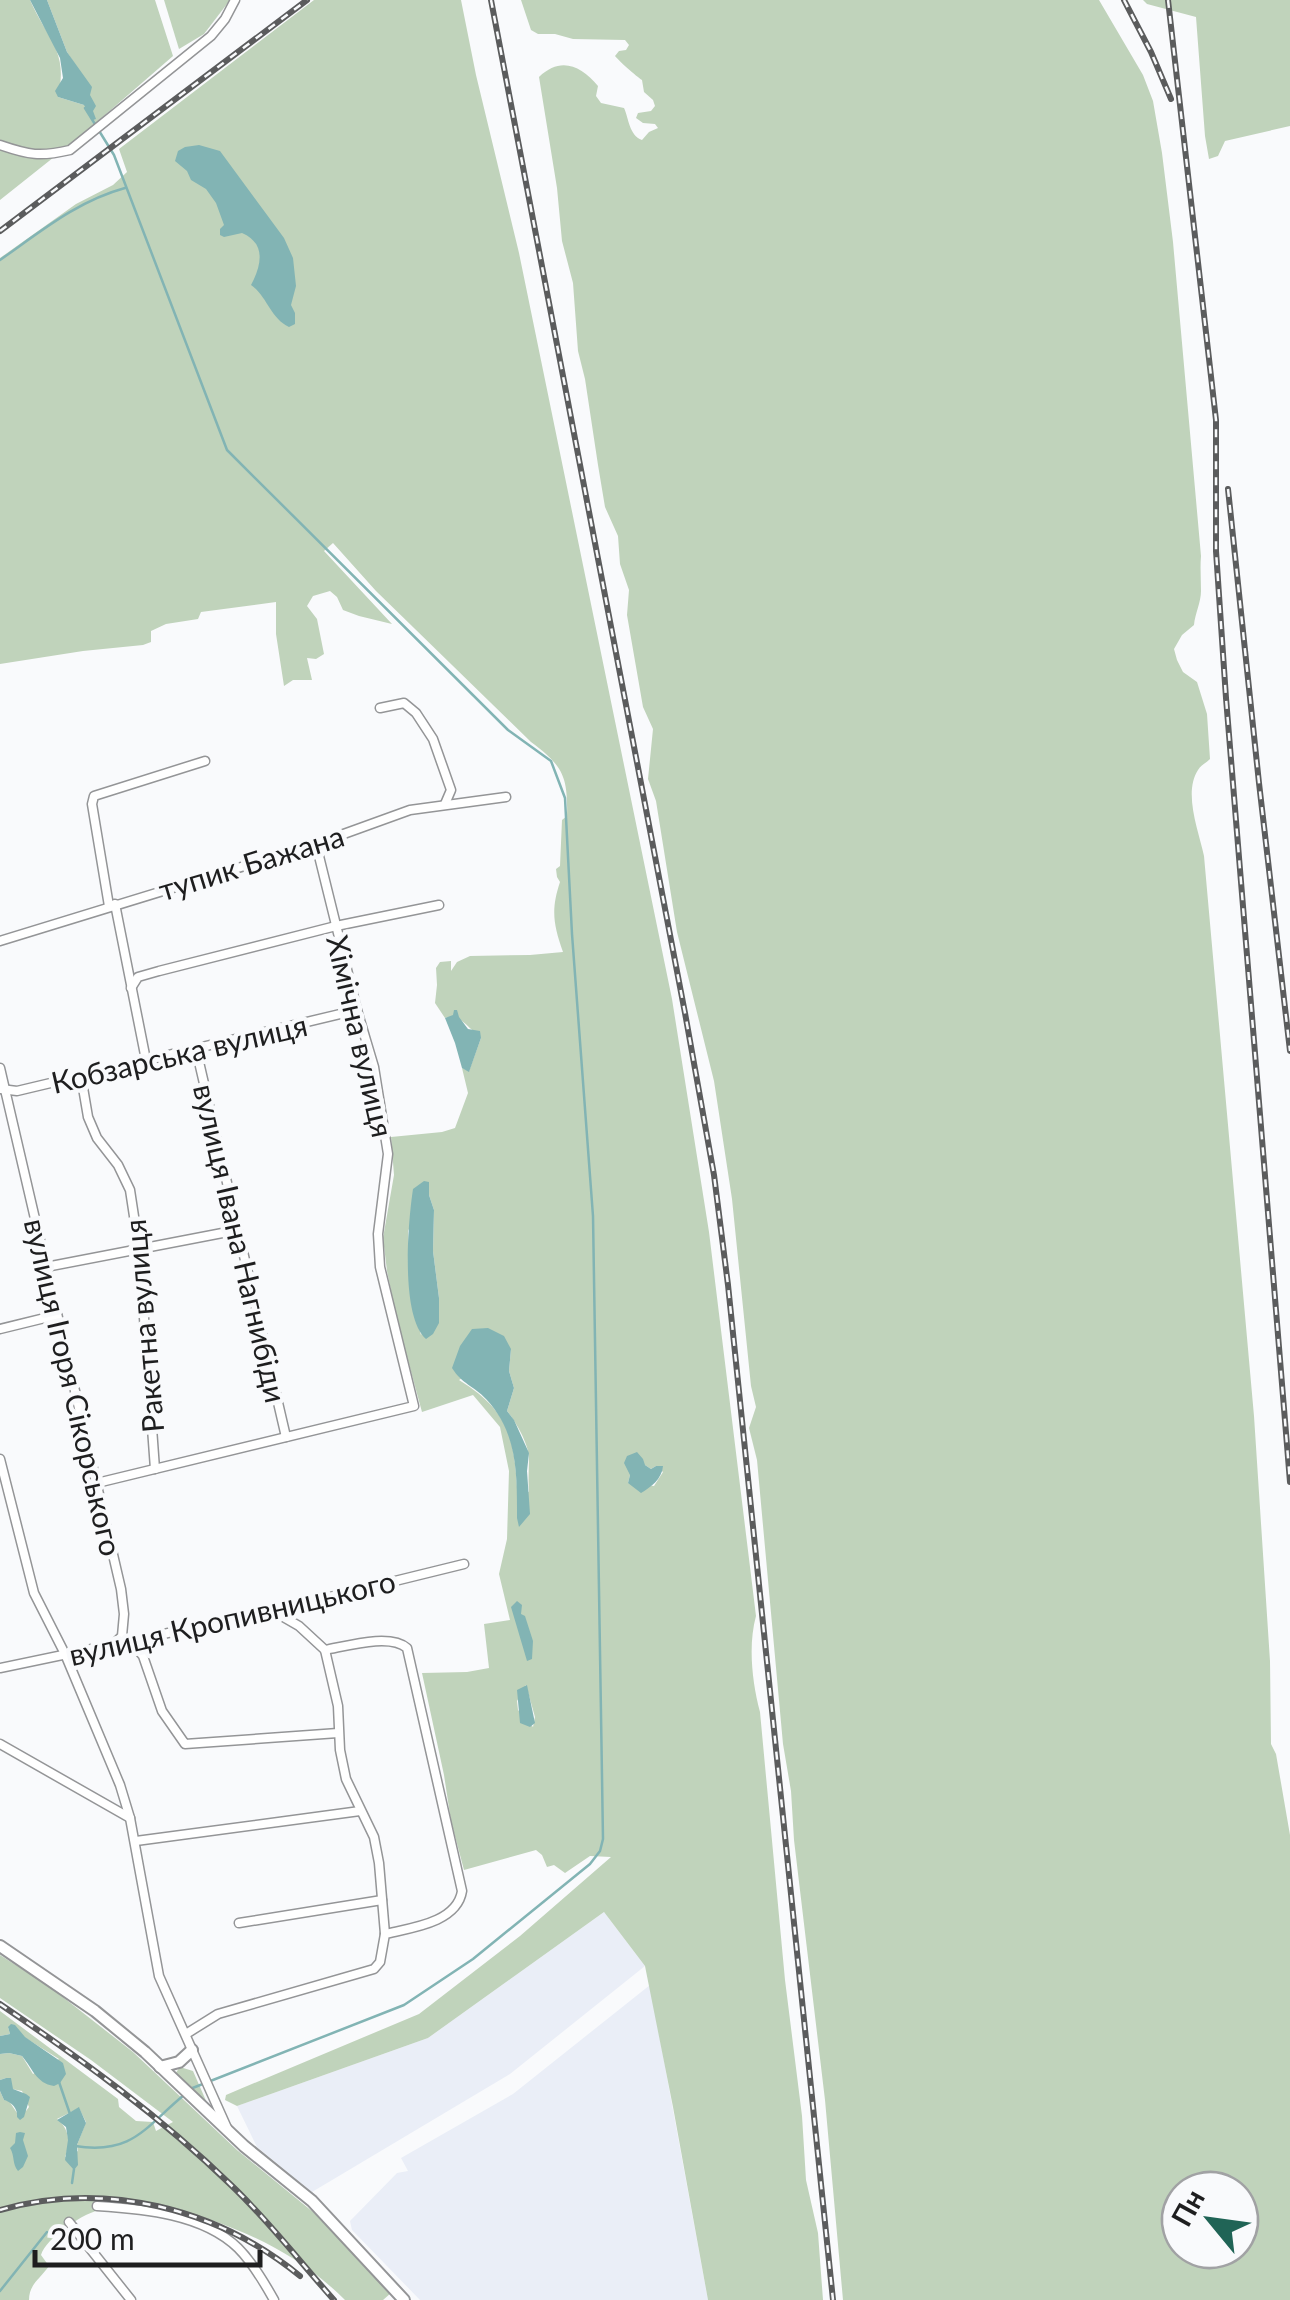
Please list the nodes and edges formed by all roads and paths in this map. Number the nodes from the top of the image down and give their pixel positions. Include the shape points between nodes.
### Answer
1 (235, 0) edge
2 (0, 145) edge
3 (380, 708) dead end
4 (205, 761) dead end
5 (506, 797) dead end
6 (445, 804) junction
7 (316, 844) junction
8 (112, 905) junction
9 (439, 905) dead end
10 (336, 926) junction
11 (0, 941) edge
12 (131, 988) junction
13 (357, 1010) junction
14 (196, 1049) junction
15 (146, 1060) junction
16 (0, 1068) edge
17 (82, 1076) junction
18 (2, 1089) edge
19 (238, 1230) junction
20 (140, 1248) junction
21 (46, 1267) junction
22 (58, 1314) junction
23 (0, 1329) edge
24 (286, 1437) junction
25 (0, 1459) edge
26 (155, 1469) junction
27 (96, 1483) junction
28 (464, 1564) dead end
29 (273, 1611) junction
30 (131, 1642) junction
31 (113, 1646) junction
32 (325, 1650) junction
33 (64, 1654) junction
34 (0, 1668) edge
35 (338, 1733) junction
36 (0, 1744) edge
37 (360, 1811) junction
38 (130, 1818) junction
39 (136, 1841) junction
40 (382, 1900) junction
41 (239, 1923) dead end
42 (385, 1934) junction
43 (0, 1946) edge
44 (186, 2034) junction
45 (192, 2050) junction
46 (160, 2067) junction
47 (229, 2131) junction
48 (98, 2206) dead end
49 (68, 2222) dead end
50 (131, 2300) edge
51 (274, 2300) edge
52 (404, 2300) edge

1 - 2 street via 210,36 70,150 46,156
3 - 6 street via 404,703 416,714 451,790
4 - 8 street via 94,796
5 - 6 street, тупик Бажана
6 - 7 street, тупик Бажана
7 - 8 street, тупик Бажана
7 - 10 street, Хімічна вулиця
8 - 11 street, тупик Бажана
8 - 12 street
9 - 10 street
10 - 12 street via 138,977
10 - 13 street, Хімічна вулиця
12 - 15 street
13 - 14 street, Кобзарська вулиця
13 - 24 street, Хімічна вулиця via 388,1154 380,1267 414,1406
14 - 15 street, Кобзарська вулиця
14 - 19 street, вулиця Івана Нагнибіди
15 - 17 street, Кобзарська вулиця
16 - 18 street, вулиця Ігоря Сікорського
17 - 18 street, Кобзарська вулиця
17 - 20 street, Ракетна вулиця via 88,1117 130,1190
18 - 21 street, вулиця Ігоря Сікорського
19 - 20 street
19 - 24 street, вулиця Івана Нагнибіди
20 - 21 street
20 - 26 street, Ракетна вулиця
21 - 22 street, вулиця Ігоря Сікорського
22 - 23 street
22 - 27 street, вулиця Ігоря Сікорського
24 - 26 street
25 - 33 street via 34,1593
26 - 27 street
27 - 31 street, вулиця Ігоря Сікорського via 122,1589 122,1636
28 - 29 street, вулиця Кропивницького
29 - 30 street, вулиця Кропивницького
29 - 32 street
30 - 31 street, вулиця Кропивницького
30 - 35 street via 143,1656 162,1711 186,1744
31 - 33 street, вулиця Кропивницького
32 - 35 street
32 - 42 street via 379,1641 407,1648 462,1892 458,1904 436,1920
33 - 34 street, вулиця Кропивницького
33 - 38 street
35 - 37 street
36 - 38 street
37 - 39 street
37 - 40 street via 374,1837
38 - 39 street
39 - 44 street via 159,1976
40 - 41 street
40 - 42 street
42 - 44 street via 374,1969 218,2014
43 - 46 street via 120,2030
44 - 45 street
45 - 46 street
45 - 47 street
46 - 47 street
47 - 52 street via 312,2201
48 - 51 street via 159,2213 208,2228 244,2254
49 - 50 street

